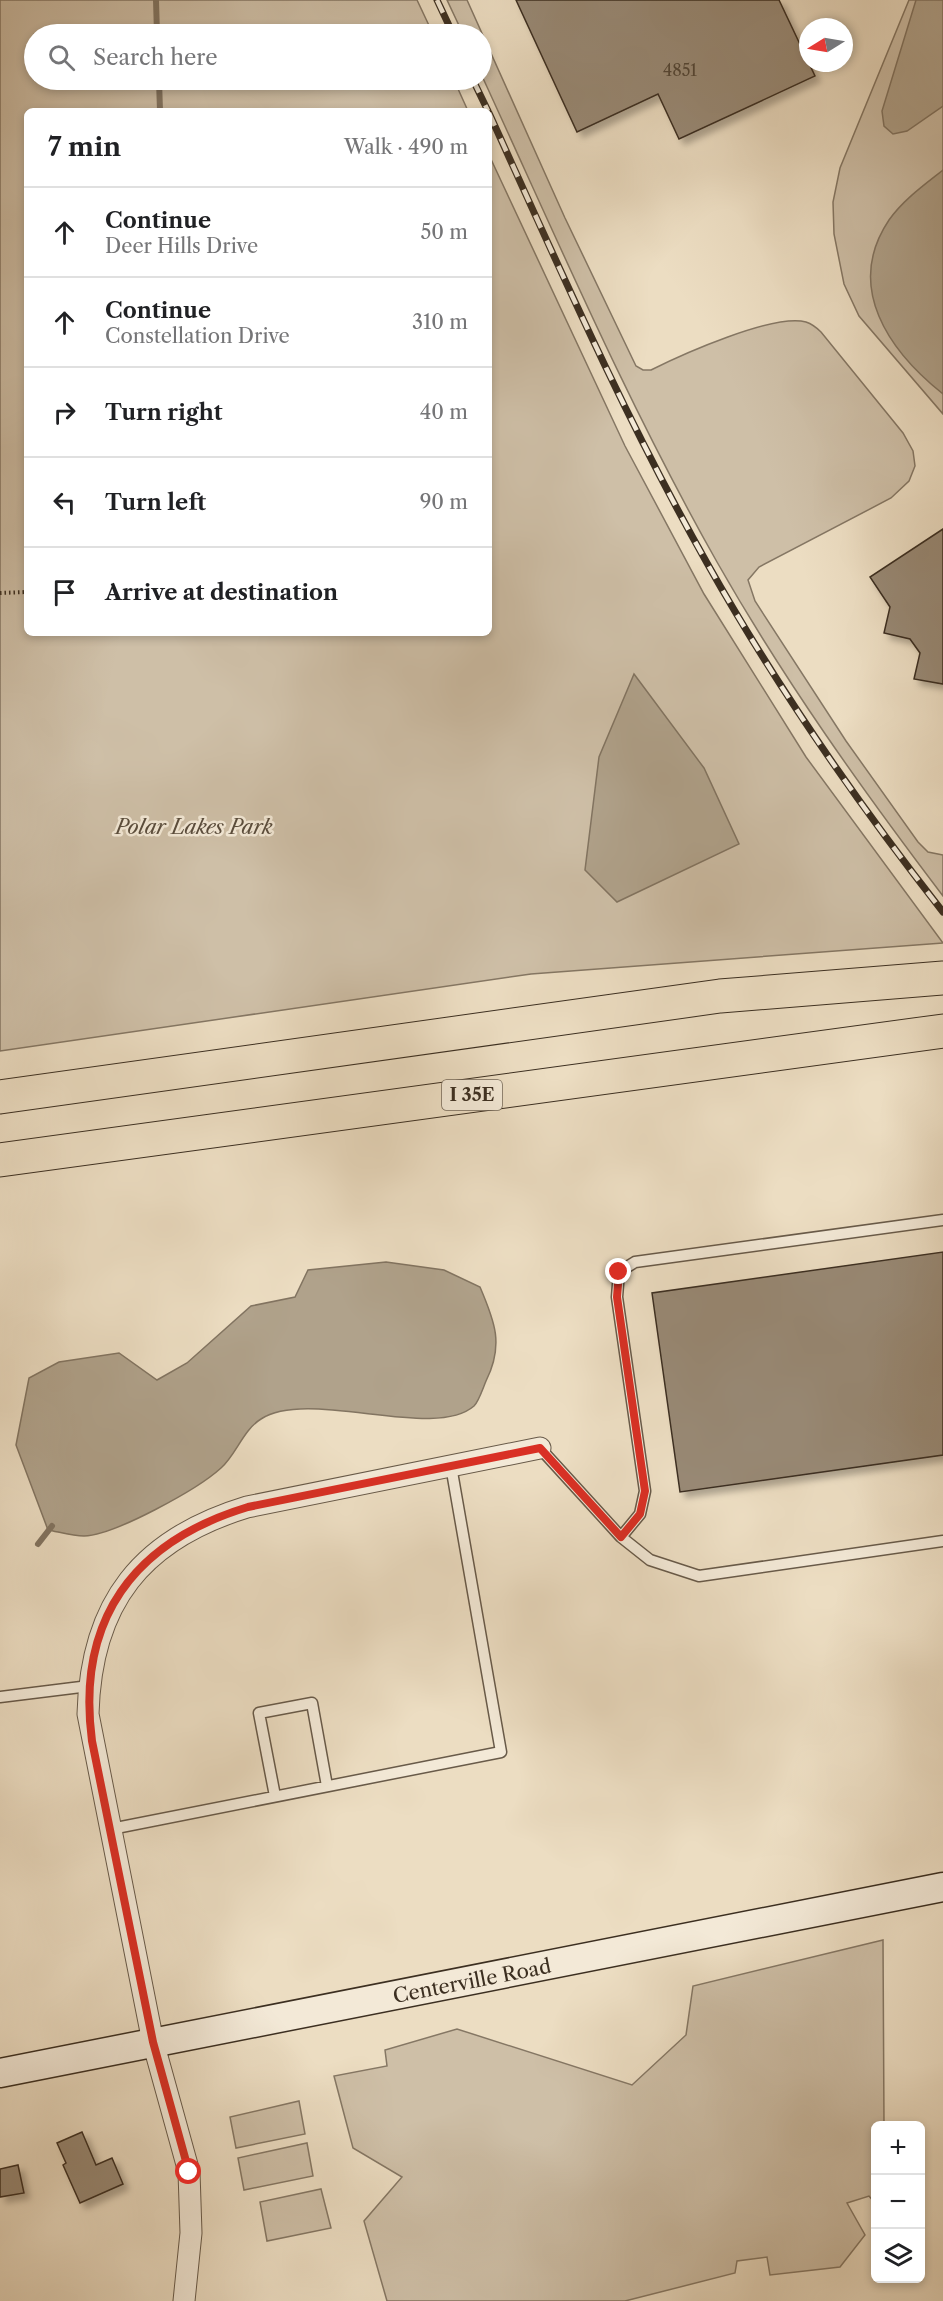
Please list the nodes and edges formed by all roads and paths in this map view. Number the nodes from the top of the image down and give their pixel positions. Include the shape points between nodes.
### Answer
1 (24, 592) edge
2 (0, 593) edge
3 (943, 978) edge
4 (943, 1031) edge
5 (0, 1097) edge
6 (0, 1160) edge
7 (943, 1220) edge
8 (540, 1448) joint
9 (452, 1466) junction
10 (621, 1537) junction
11 (943, 1541) edge
12 (89, 1686) junction
13 (0, 1697) edge
14 (327, 1786) junction
15 (275, 1796) junction
16 (111, 1829) junction
17 (943, 1887) edge
18 (153, 2042) junction
19 (0, 2073) edge
20 (184, 2301) edge

1 - 2 path
3 - 5 highway via 720,996
4 - 6 highway, I 35E
7 - 10 lane via 635,1262 619,1272 617,1297 645,1491 640,1514
8 - 9 street
8 - 10 lane
9 - 12 street via 248,1507 211,1518 183,1532 142,1566 117,1598 94,1652
9 - 14 lane via 501,1752
10 - 11 lane via 650,1560 699,1576
12 - 13 lane
12 - 16 street via 92,1741
14 - 15 lane
14 - 15 lane via 312,1703 259,1713
15 - 16 lane
16 - 18 street
17 - 18 main road, Centerville Road
18 - 19 main road, Centerville Road
18 - 20 street via 189,2172 191,2233

